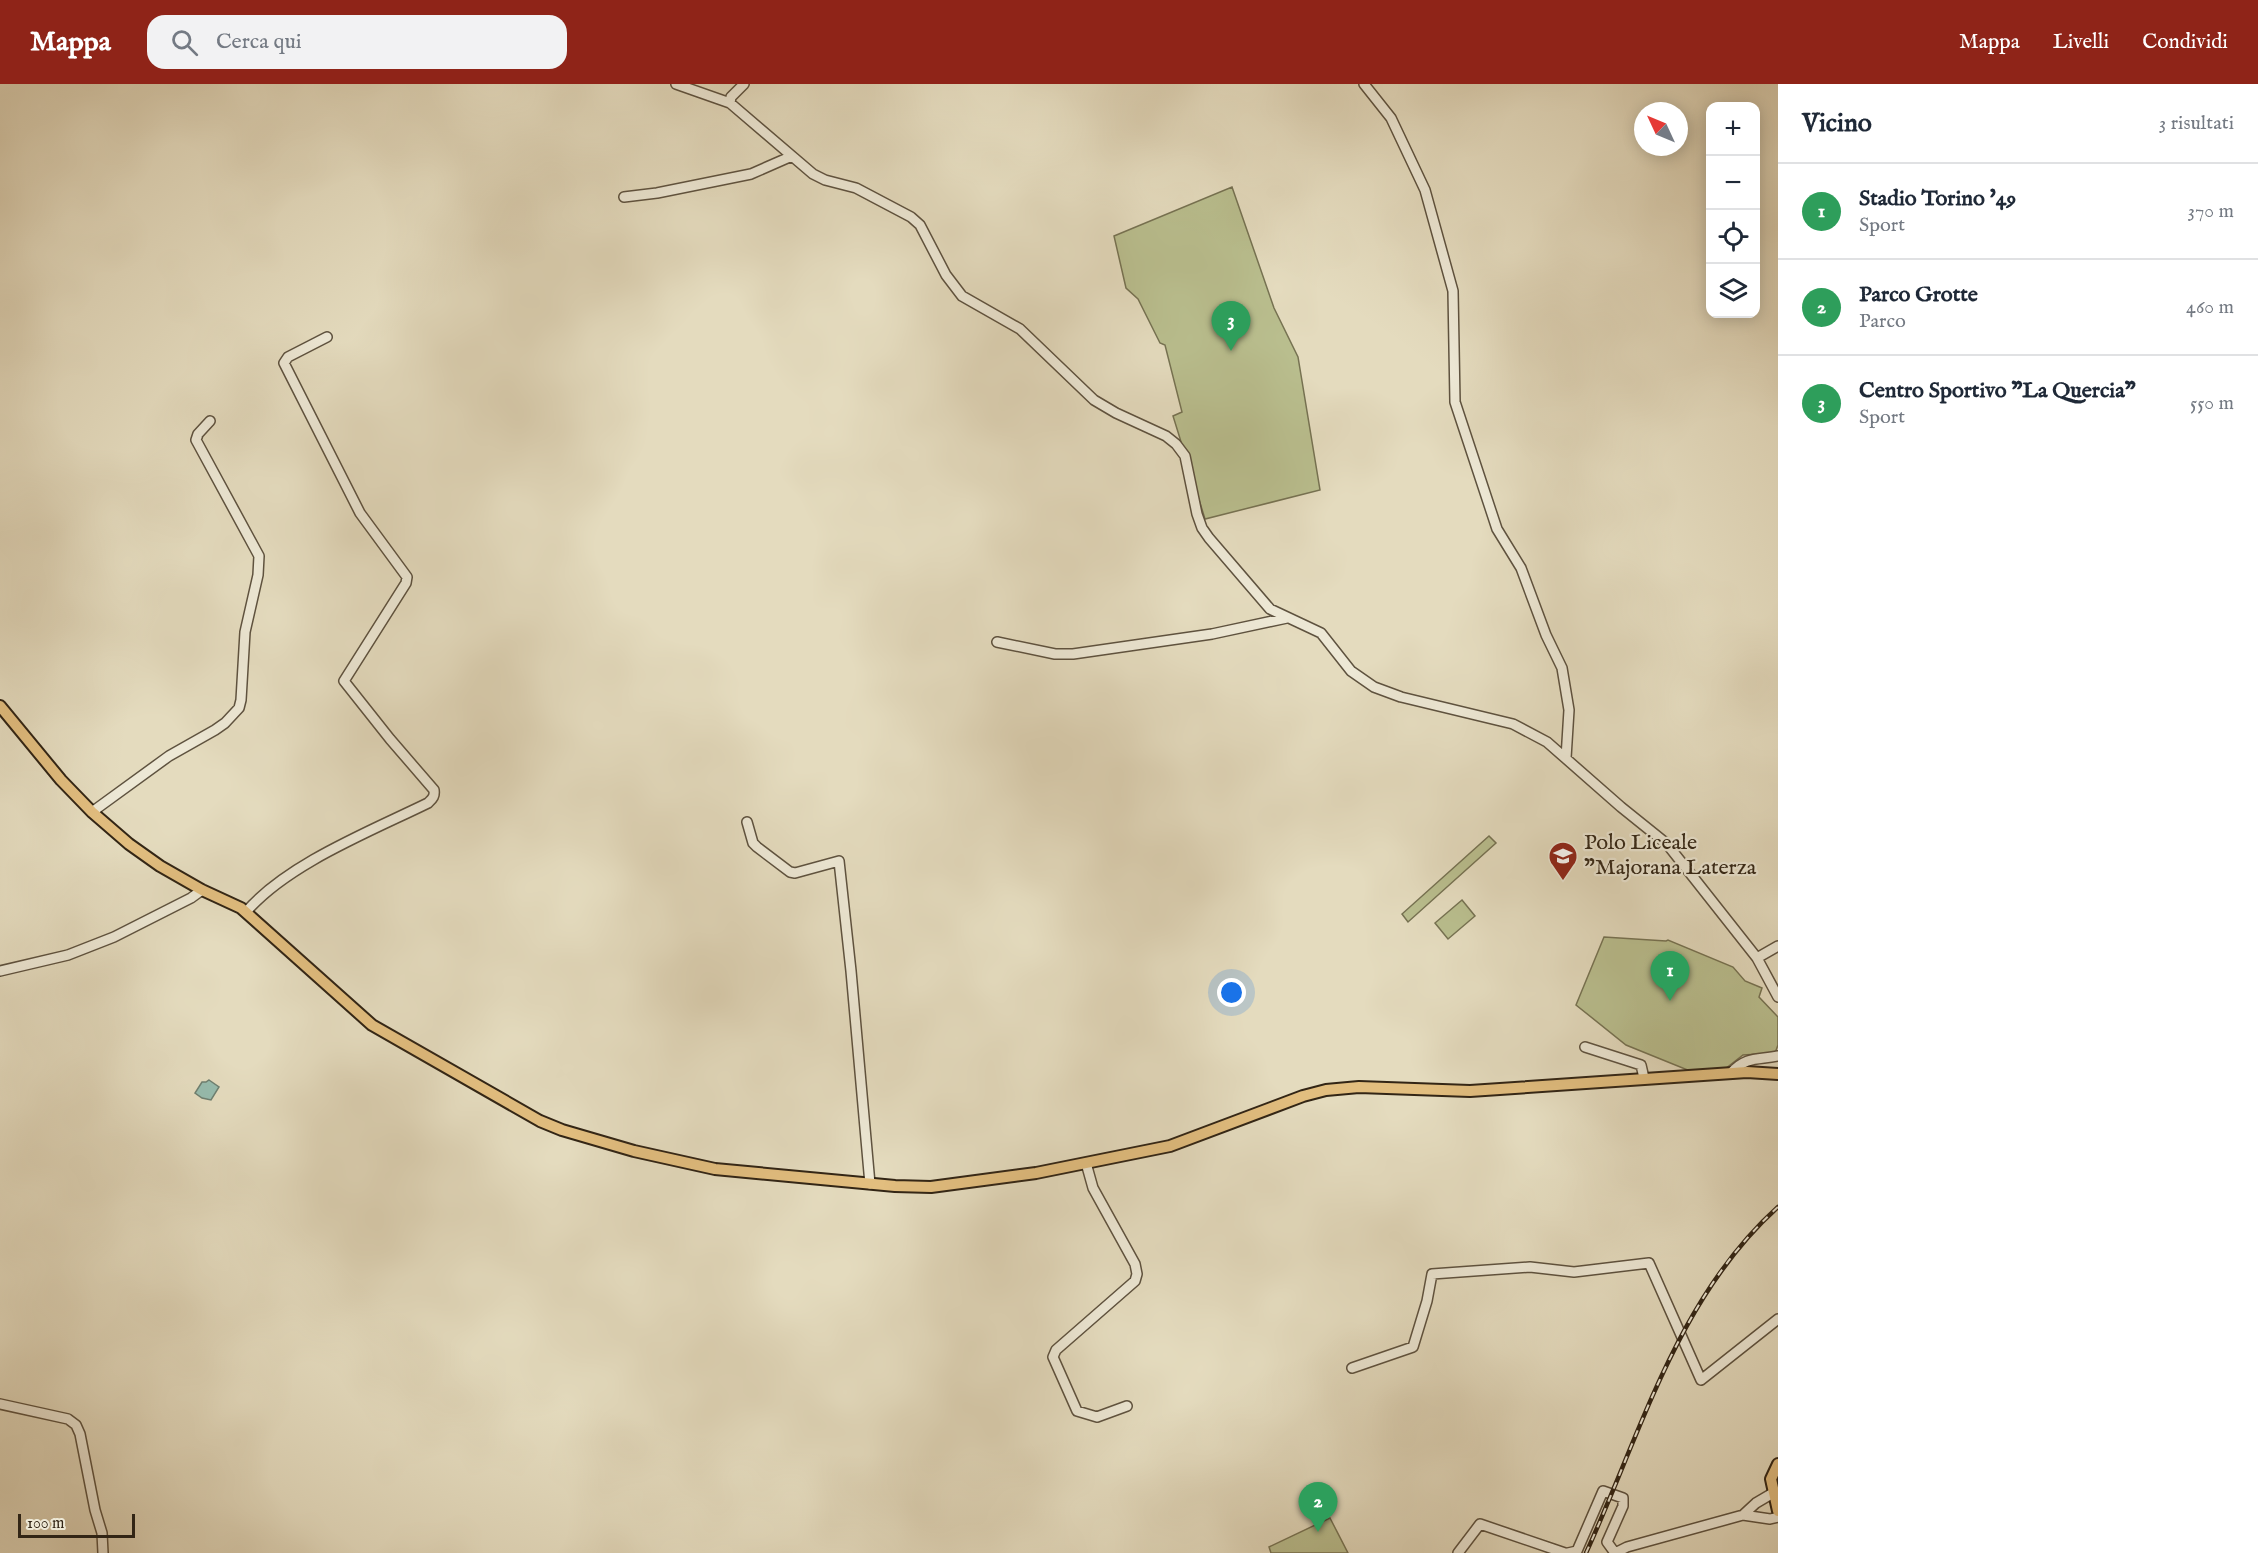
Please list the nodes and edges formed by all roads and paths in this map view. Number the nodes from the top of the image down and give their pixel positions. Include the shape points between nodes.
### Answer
1 (676, 84) edge
2 (744, 84) edge
3 (1364, 84) edge
4 (730, 104) junction
5 (792, 156) junction
6 (624, 197) dead end
7 (327, 337) dead end
8 (210, 422) dead end
9 (1287, 618) junction
10 (997, 642) dead end
11 (0, 706) edge
12 (1566, 758) junction
13 (92, 812) junction
14 (747, 822) dead end
15 (202, 890) junction
16 (246, 912) junction
17 (1778, 946) edge
18 (1757, 958) junction
19 (0, 971) edge
20 (1778, 997) edge
21 (1585, 1047) dead end
22 (1778, 1056) edge
23 (1731, 1073) junction
24 (1778, 1074) edge
25 (1644, 1078) junction
26 (1086, 1163) junction
27 (870, 1184) junction
28 (1778, 1319) edge
29 (1352, 1368) dead end
30 (0, 1404) edge
31 (1127, 1406) dead end
32 (1778, 1464) edge
33 (1773, 1493) junction
34 (1778, 1511) edge
35 (1743, 1515) junction
36 (1778, 1517) edge
37 (1617, 1552) edge
38 (103, 1553) edge
39 (1458, 1553) edge
40 (1567, 1553) edge

1 - 4 street
2 - 4 street
3 - 12 street via 1391,118 1428,201 1453,291 1455,402 1497,529 1521,567 1562,668 1569,710
4 - 5 street
5 - 6 street via 751,174
5 - 9 street via 813,174 856,188 911,217 920,225 962,296 1020,329 1094,400 1176,444 1185,456 1202,528 1263,602
7 - 16 street via 288,357 284,363 360,513 407,577 344,681 435,794 428,803 337,848 276,884
8 - 13 street via 196,440 259,556 245,632 241,700 225,723 169,756
9 - 10 street via 1212,634 1073,654
9 - 12 street via 1321,633 1351,671 1384,692 1513,724 1547,742
11 - 13 main road
12 - 18 street via 1667,844
13 - 15 main road via 160,866
14 - 27 street via 753,843 790,872 801,873 839,861
15 - 16 main road
15 - 19 street via 114,937 68,955
16 - 27 main road via 372,1025 562,1130 715,1169
17 - 18 street
18 - 20 street
21 - 25 street via 1641,1065
22 - 23 street via 1755,1057
23 - 24 main road
23 - 25 main road
25 - 26 main road via 1470,1091 1359,1087 1326,1090 1170,1146
26 - 27 main road via 931,1187
26 - 31 street via 1093,1188 1137,1274 1135,1281 1056,1350 1053,1357 1077,1411 1097,1417
28 - 29 street via 1701,1380 1649,1263 1574,1272 1530,1267 1432,1274 1413,1347
30 - 38 street via 68,1419 76,1425 102,1533
32 - 33 main road via 1771,1479
33 - 34 main road
33 - 35 street
35 - 36 street
35 - 37 street
37 - 40 street via 1607,1542 1623,1498 1603,1491 1577,1551
39 - 40 street via 1480,1524

